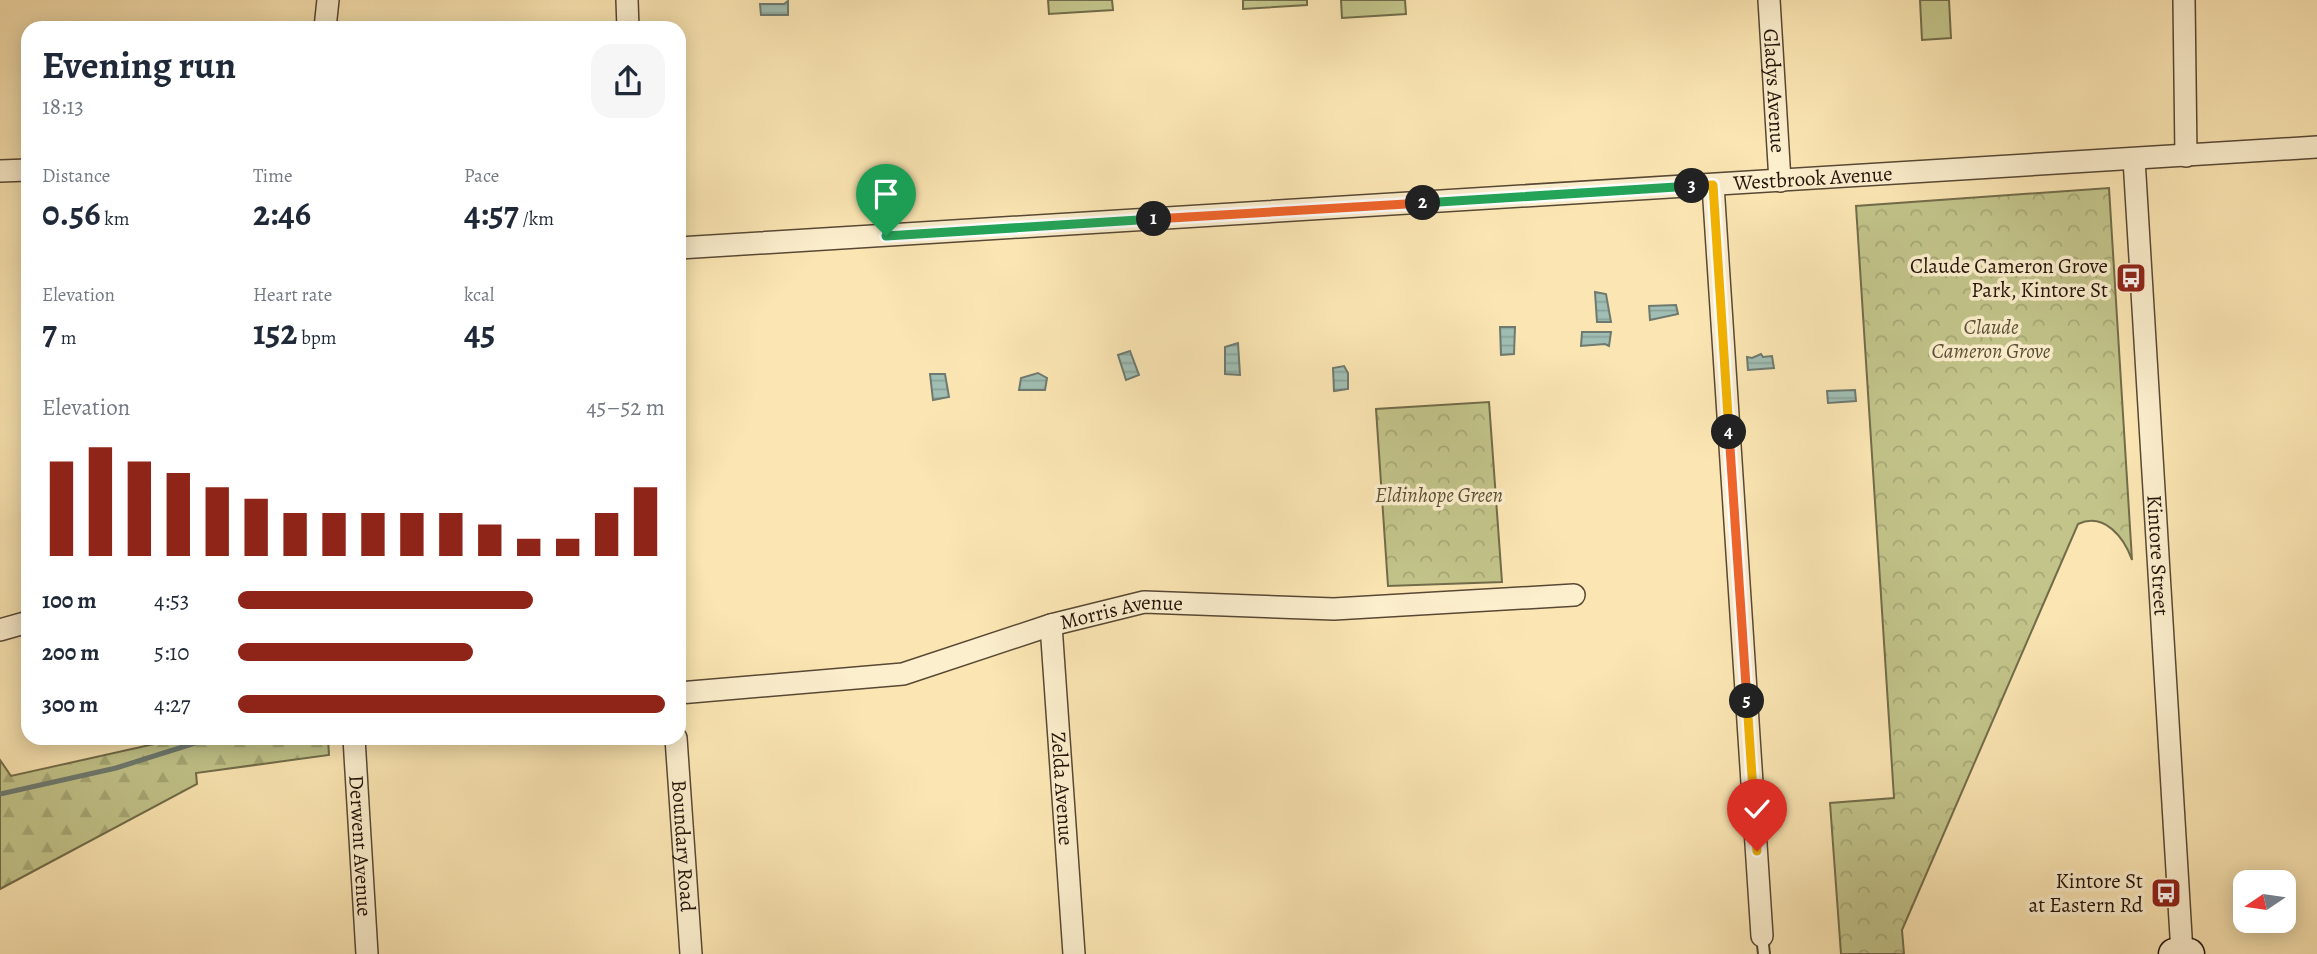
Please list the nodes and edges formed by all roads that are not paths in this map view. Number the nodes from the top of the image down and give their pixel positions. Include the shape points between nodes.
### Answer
1 (328, 0) edge
2 (627, 0) edge
3 (1769, 0) edge
4 (2184, 0) edge
5 (326, 21) edge
6 (628, 21) edge
7 (2317, 147) edge
8 (2186, 156) junction
9 (2134, 159) junction
10 (21, 170) edge
11 (0, 172) edge
12 (1780, 181) junction
13 (1713, 185) junction
14 (686, 248) edge
15 (1574, 595) dead end
16 (21, 624) edge
17 (1051, 625) junction
18 (0, 630) edge
19 (686, 692) edge
20 (354, 745) edge
21 (676, 745) edge
22 (1763, 945) edge
23 (367, 954) edge
24 (691, 954) edge
25 (1074, 954) edge
26 (2181, 954) edge

1 - 5 street
2 - 6 street
3 - 12 street, Gladys Avenue
4 - 8 street
7 - 8 street, Westbrook Avenue
8 - 9 street, Westbrook Avenue
9 - 12 street, Westbrook Avenue
9 - 26 street, Kintore Street
10 - 11 street
12 - 13 street, Westbrook Avenue
13 - 14 street, Westbrook Avenue
13 - 22 street
15 - 17 street, Morris Avenue via 1334,609 1144,602
16 - 18 street
17 - 19 street, Morris Avenue via 903,674
17 - 25 street, Zelda Avenue
20 - 23 street, Derwent Avenue
21 - 24 street, Boundary Road

